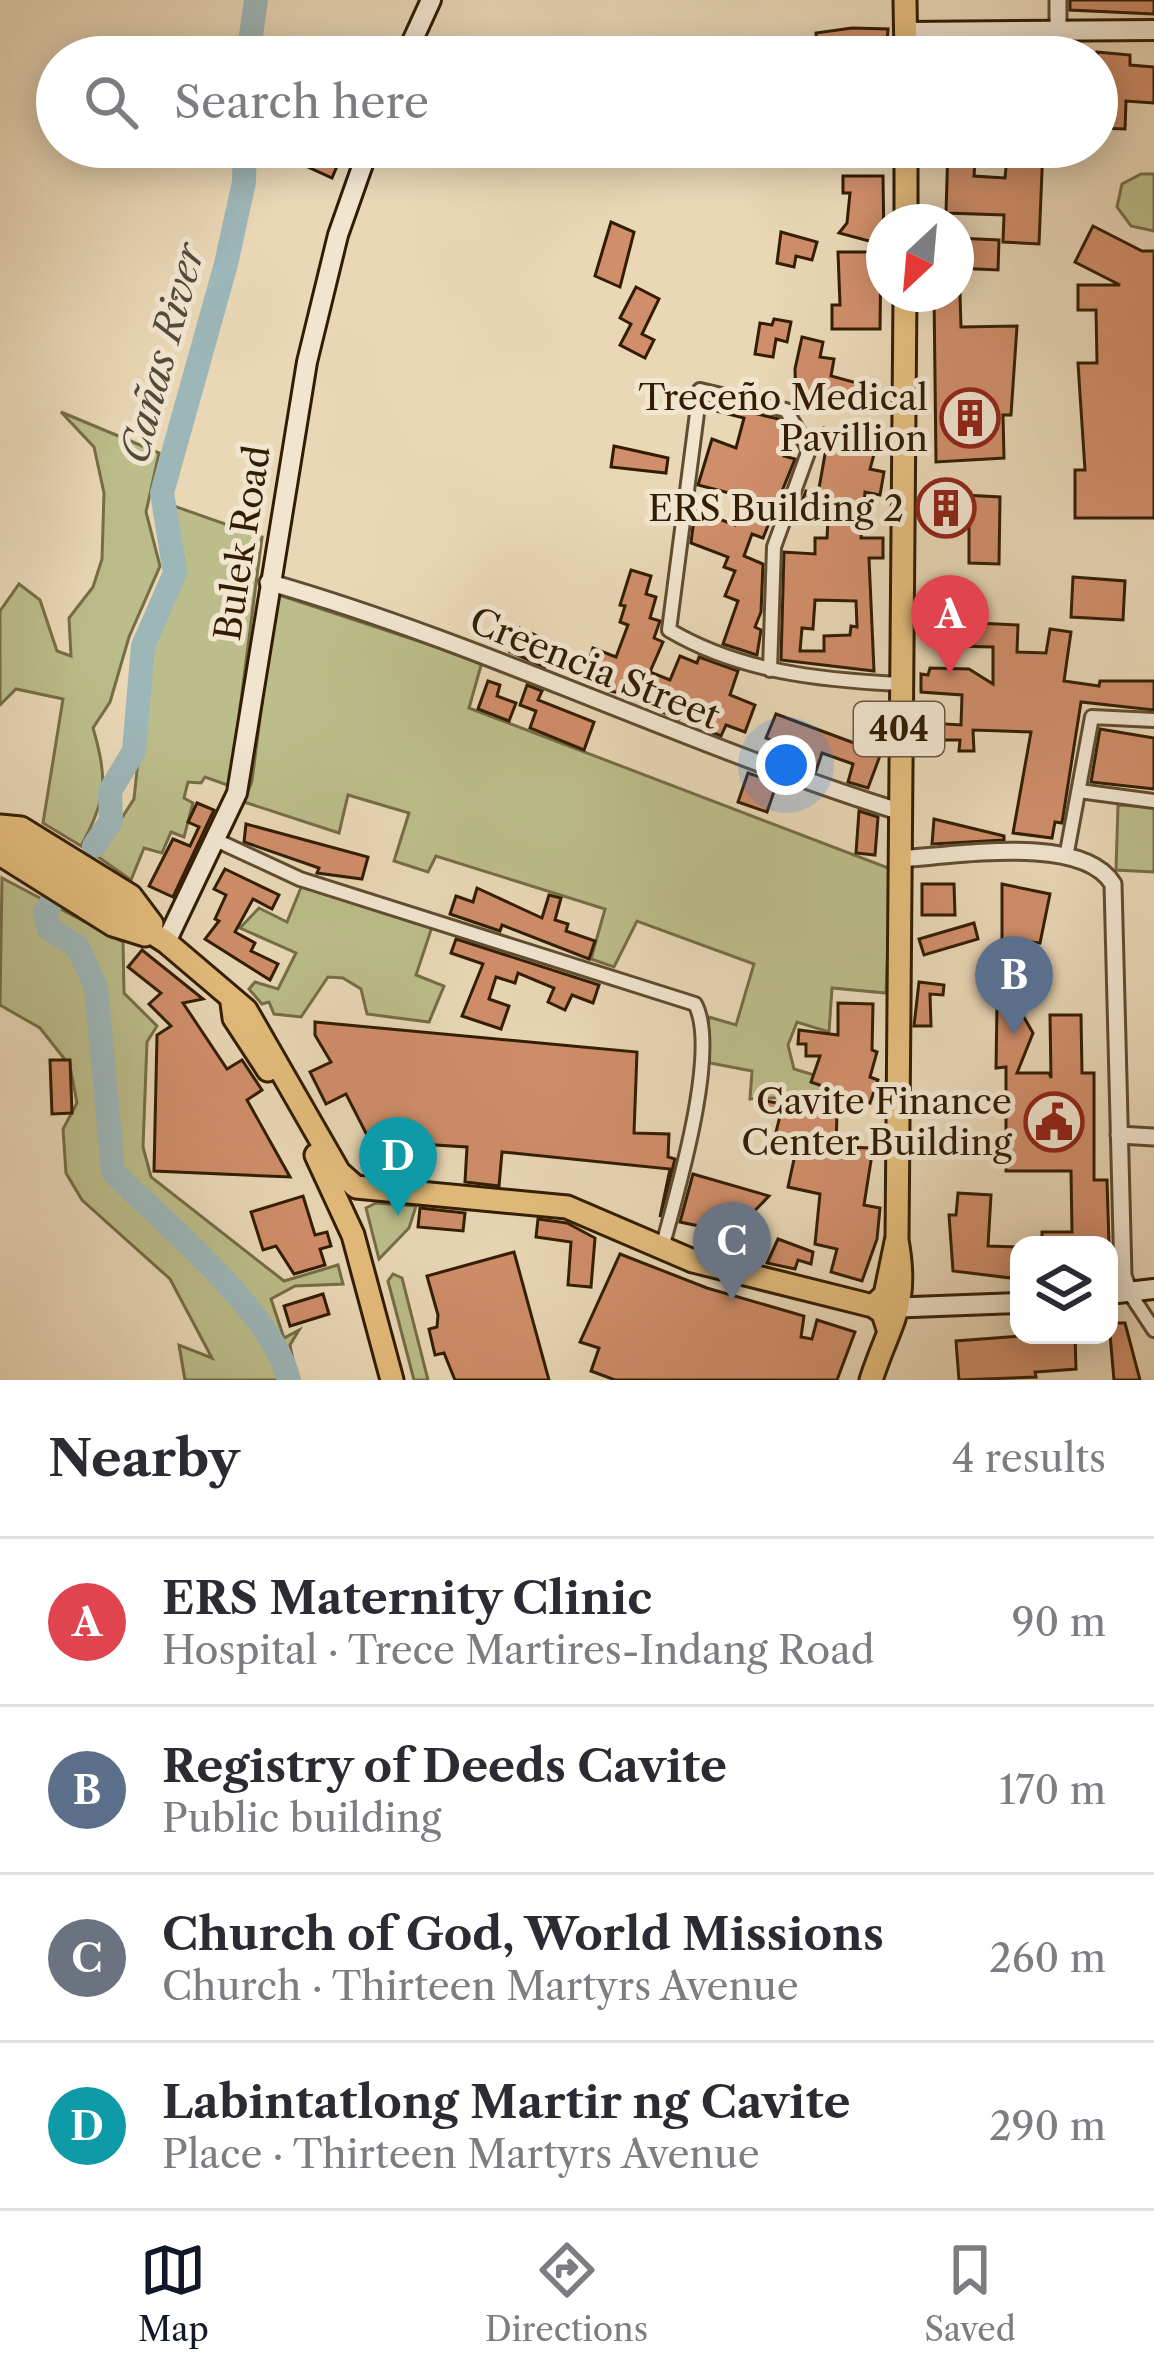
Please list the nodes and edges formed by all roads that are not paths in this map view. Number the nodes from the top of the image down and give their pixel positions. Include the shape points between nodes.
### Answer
1 (430, 0) edge
2 (905, 0) edge
3 (1058, 0) edge
4 (1058, 30) junction
5 (1154, 30) edge
6 (906, 32) junction
7 (414, 36) edge
8 (906, 36) edge
9 (363, 168) edge
10 (906, 168) edge
11 (906, 204) edge
12 (905, 312) edge
13 (268, 582) junction
14 (770, 670) junction
15 (900, 684) junction
16 (1154, 720) edge
17 (1079, 791) junction
18 (1154, 801) edge
19 (898, 811) junction
20 (6, 841) edge
21 (218, 842) junction
22 (1066, 852) junction
23 (898, 860) junction
24 (166, 942) junction
25 (232, 1004) junction
26 (1119, 1135) junction
27 (1154, 1137) edge
28 (382, 1192) junction
29 (353, 1235) junction
30 (897, 1240) junction
31 (661, 1250) junction
32 (1154, 1289) edge
33 (1119, 1293) edge
34 (1010, 1304) edge
35 (872, 1306) junction
36 (894, 1319) junction
37 (1154, 1330) edge
38 (392, 1380) edge
39 (872, 1380) edge

1 - 7 main road
2 - 6 main road
3 - 4 street
4 - 5 main road
4 - 6 main road
6 - 8 main road
9 - 13 main road, Bulek Road via 316,321
10 - 11 main road
12 - 15 main road, 404
13 - 19 street, Creencia Street via 451,642 724,752
13 - 21 main road, Bulek Road via 244,762
14 - 14 street via 774,547 810,453 783,409 705,390 698,393 667,627
14 - 15 street
15 - 19 main road, 404
16 - 17 street via 1092,717
17 - 18 street
17 - 22 street
19 - 23 main road, 404
20 - 24 main road
21 - 24 main road, Bulek Road
21 - 31 street via 300,879 695,1004 701,1022 694,1123
22 - 23 street
22 - 26 street via 1105,871 1116,898
23 - 30 main road, 404
24 - 25 main road
25 - 28 main road via 268,1041 339,1172
25 - 29 main road
26 - 27 street
26 - 33 street
28 - 29 main road via 358,1206
28 - 31 main road via 566,1207
29 - 38 main road
30 - 35 main road, 404 via 885,1295
30 - 36 main road, 404
31 - 35 main road
32 - 33 main road
33 - 37 street
34 - 36 main road
35 - 36 main road
36 - 39 main road, 404

